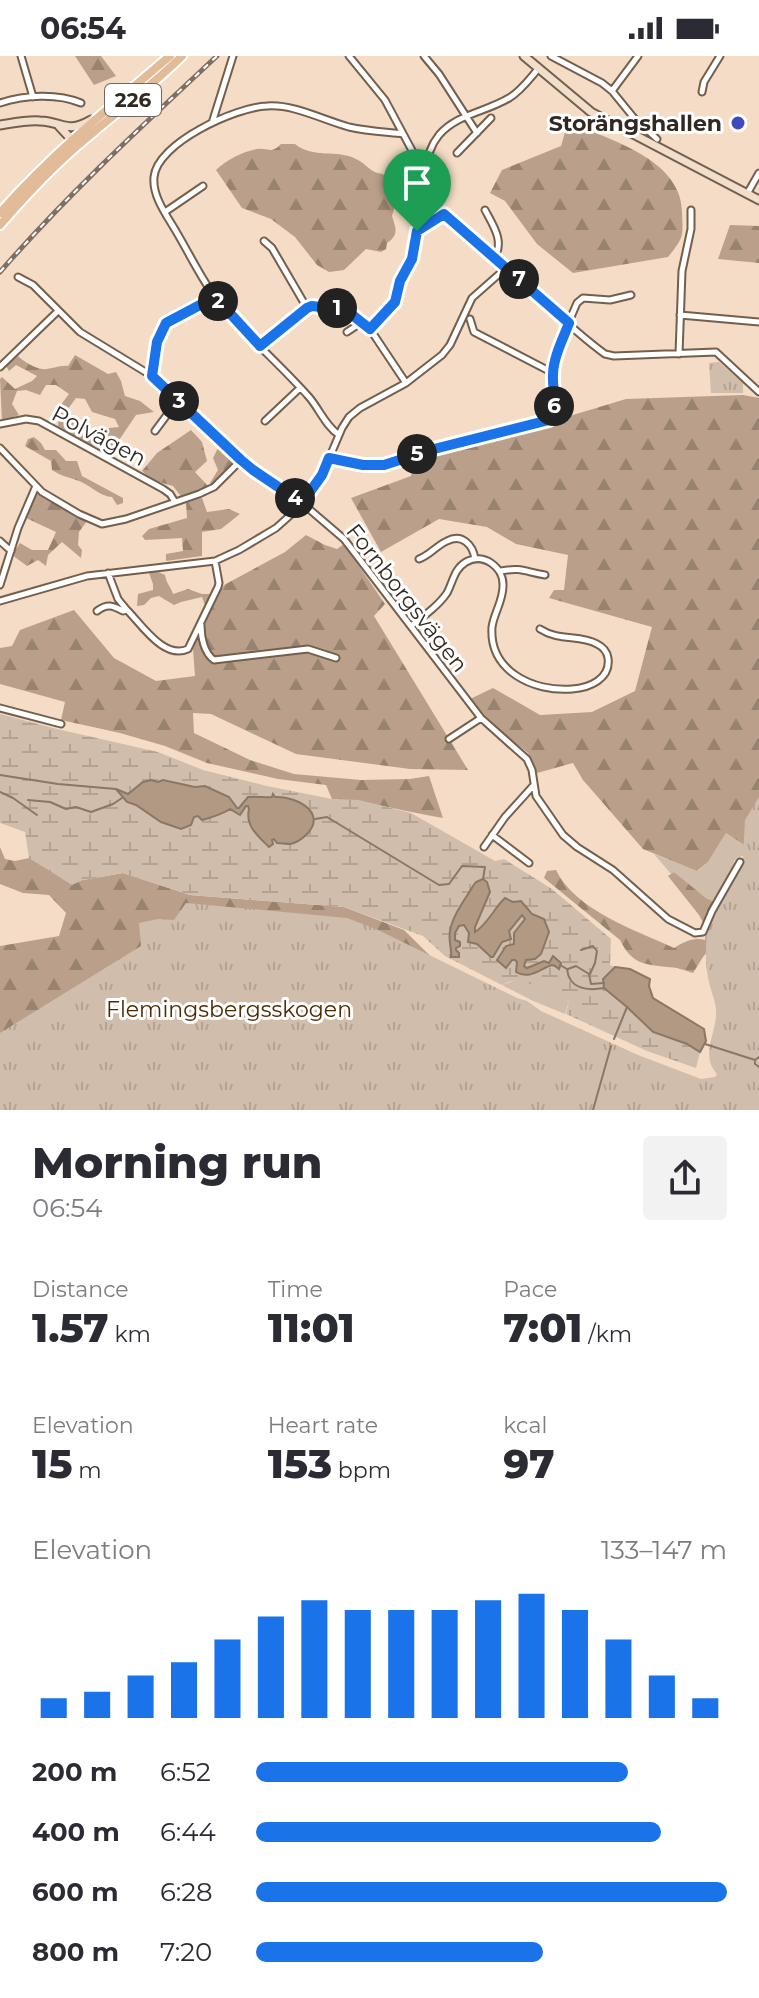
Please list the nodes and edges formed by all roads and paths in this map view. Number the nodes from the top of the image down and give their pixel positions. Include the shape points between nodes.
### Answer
1 (21, 56) edge
2 (170, 56) edge
3 (182, 56) edge
4 (233, 56) edge
5 (349, 56) edge
6 (424, 56) edge
7 (524, 56) edge
8 (532, 56) edge
9 (551, 56) edge
10 (638, 56) edge
11 (720, 56) edge
12 (539, 68) junction
13 (612, 91) junction
14 (702, 92) dead end
15 (33, 97) junction
16 (0, 103) edge
17 (81, 103) dead end
18 (103, 113) junction
19 (467, 116) junction
20 (491, 118) dead end
21 (212, 123) junction
22 (0, 125) edge
23 (59, 126) junction
24 (477, 133) junction
25 (403, 134) junction
26 (657, 139) dead end
27 (77, 141) junction
28 (457, 153) dead end
29 (427, 161) junction
30 (759, 173) edge
31 (203, 186) dead end
32 (747, 194) junction
33 (759, 200) edge
34 (485, 210) dead end
35 (691, 210) dead end
36 (165, 212) junction
37 (0, 213) edge
38 (444, 214) junction
39 (0, 225) edge
40 (264, 241) dead end
41 (494, 258) junction
42 (506, 268) junction
43 (18, 277) dead end
44 (631, 295) dead end
45 (215, 297) junction
46 (307, 308) junction
47 (58, 311) junction
48 (680, 315) junction
49 (470, 319) dead end
50 (362, 322) junction
51 (759, 322) edge
52 (569, 323) junction
53 (370, 329) junction
54 (347, 332) dead end
55 (260, 346) junction
56 (679, 354) junction
57 (0, 367) edge
58 (553, 373) junction
59 (152, 376) junction
60 (406, 383) junction
61 (300, 388) junction
62 (759, 392) edge
63 (178, 400) junction
64 (265, 421) dead end
65 (0, 424) edge
66 (155, 431) dead end
67 (339, 435) junction
68 (0, 448) edge
69 (329, 458) junction
70 (241, 460) junction
71 (36, 486) junction
72 (175, 502) junction
73 (302, 503) junction
74 (0, 541) edge
75 (11, 551) junction
76 (419, 559) dead end
77 (475, 559) junction
78 (215, 561) junction
79 (501, 571) junction
80 (108, 573) junction
81 (545, 575) dead end
82 (0, 585) edge
83 (0, 601) edge
84 (127, 610) junction
85 (97, 611) dead end
86 (201, 621) junction
87 (411, 626) junction
88 (540, 629) dead end
89 (336, 658) dead end
90 (0, 708) edge
91 (481, 718) junction
92 (61, 724) dead end
93 (449, 739) dead end
94 (534, 785) junction
95 (492, 835) junction
96 (484, 847) dead end
97 (740, 862) dead end
98 (529, 863) dead end

1 - 15 street
2 - 18 main road, 226
3 - 27 main road, 226
4 - 21 street
5 - 25 street via 385,100
6 - 19 street
7 - 12 main road
8 - 12 main road
9 - 13 street
10 - 13 street
11 - 14 street
12 - 19 street via 513,96
12 - 32 main road via 591,112
13 - 26 street
15 - 16 street
15 - 17 street via 67,97
18 - 23 main road via 76,128
18 - 27 main road, 226
19 - 24 street
19 - 29 street via 442,133
20 - 24 street
21 - 25 street via 251,108 274,106 351,127
21 - 36 street via 176,146 157,167 155,190
22 - 23 main road via 35,121
23 - 27 main road
24 - 28 street
25 - 29 street via 415,156
27 - 37 main road, 226
27 - 39 main road, 226
29 - 38 street via 429,187
30 - 32 street
31 - 36 street
32 - 33 main road
34 - 41 street via 499,239
35 - 48 street
36 - 45 street
38 - 41 street
38 - 53 street via 417,231 395,302
40 - 46 street
41 - 42 street
42 - 52 street
42 - 60 street via 472,298 442,355
43 - 47 street, Fornborgsvägen
44 - 52 street via 583,298
45 - 55 street
45 - 59 street via 166,323
46 - 50 street via 346,310
46 - 55 street
47 - 57 street
47 - 59 street, Fornborgsvägen via 80,332
48 - 51 street
48 - 56 street
49 - 58 street via 474,332
50 - 53 street
50 - 54 street
52 - 56 street via 609,356
52 - 58 street
53 - 60 street
55 - 61 street
56 - 62 street via 716,352
58 - 69 street via 554,409 549,420 384,465
59 - 63 street, Fornborgsvägen
60 - 67 street via 356,411
61 - 64 street
61 - 67 street
63 - 66 street
63 - 70 street, Fornborgsvägen
65 - 72 street, Polvägen via 39,421 163,489
67 - 69 street
68 - 71 street
69 - 73 street
70 - 72 street via 211,489
70 - 73 street, Fornborgsvägen
71 - 72 street via 102,524
71 - 75 street
73 - 78 street via 276,528
73 - 87 street, Fornborgsvägen via 344,539
74 - 75 street
75 - 82 street
76 - 77 street via 457,538 468,542
77 - 79 street
77 - 87 street via 460,567 448,591
78 - 80 street
78 - 86 street via 219,583
79 - 81 street via 514,568
79 - 88 street via 493,641 507,669 526,682 564,690 603,677 608,662 603,648
80 - 83 street
80 - 84 street
84 - 85 street via 112,605
84 - 86 street via 165,648 177,652 188,649
86 - 89 street via 207,652 214,660 308,649
87 - 91 street, Fornborgsvägen
90 - 92 street
91 - 93 street
91 - 94 street, Fornborgsvägen via 527,759
94 - 95 street
94 - 97 street, Fornborgsvägen via 569,840 620,875 668,919 695,933 703,932
95 - 96 street
95 - 98 street

